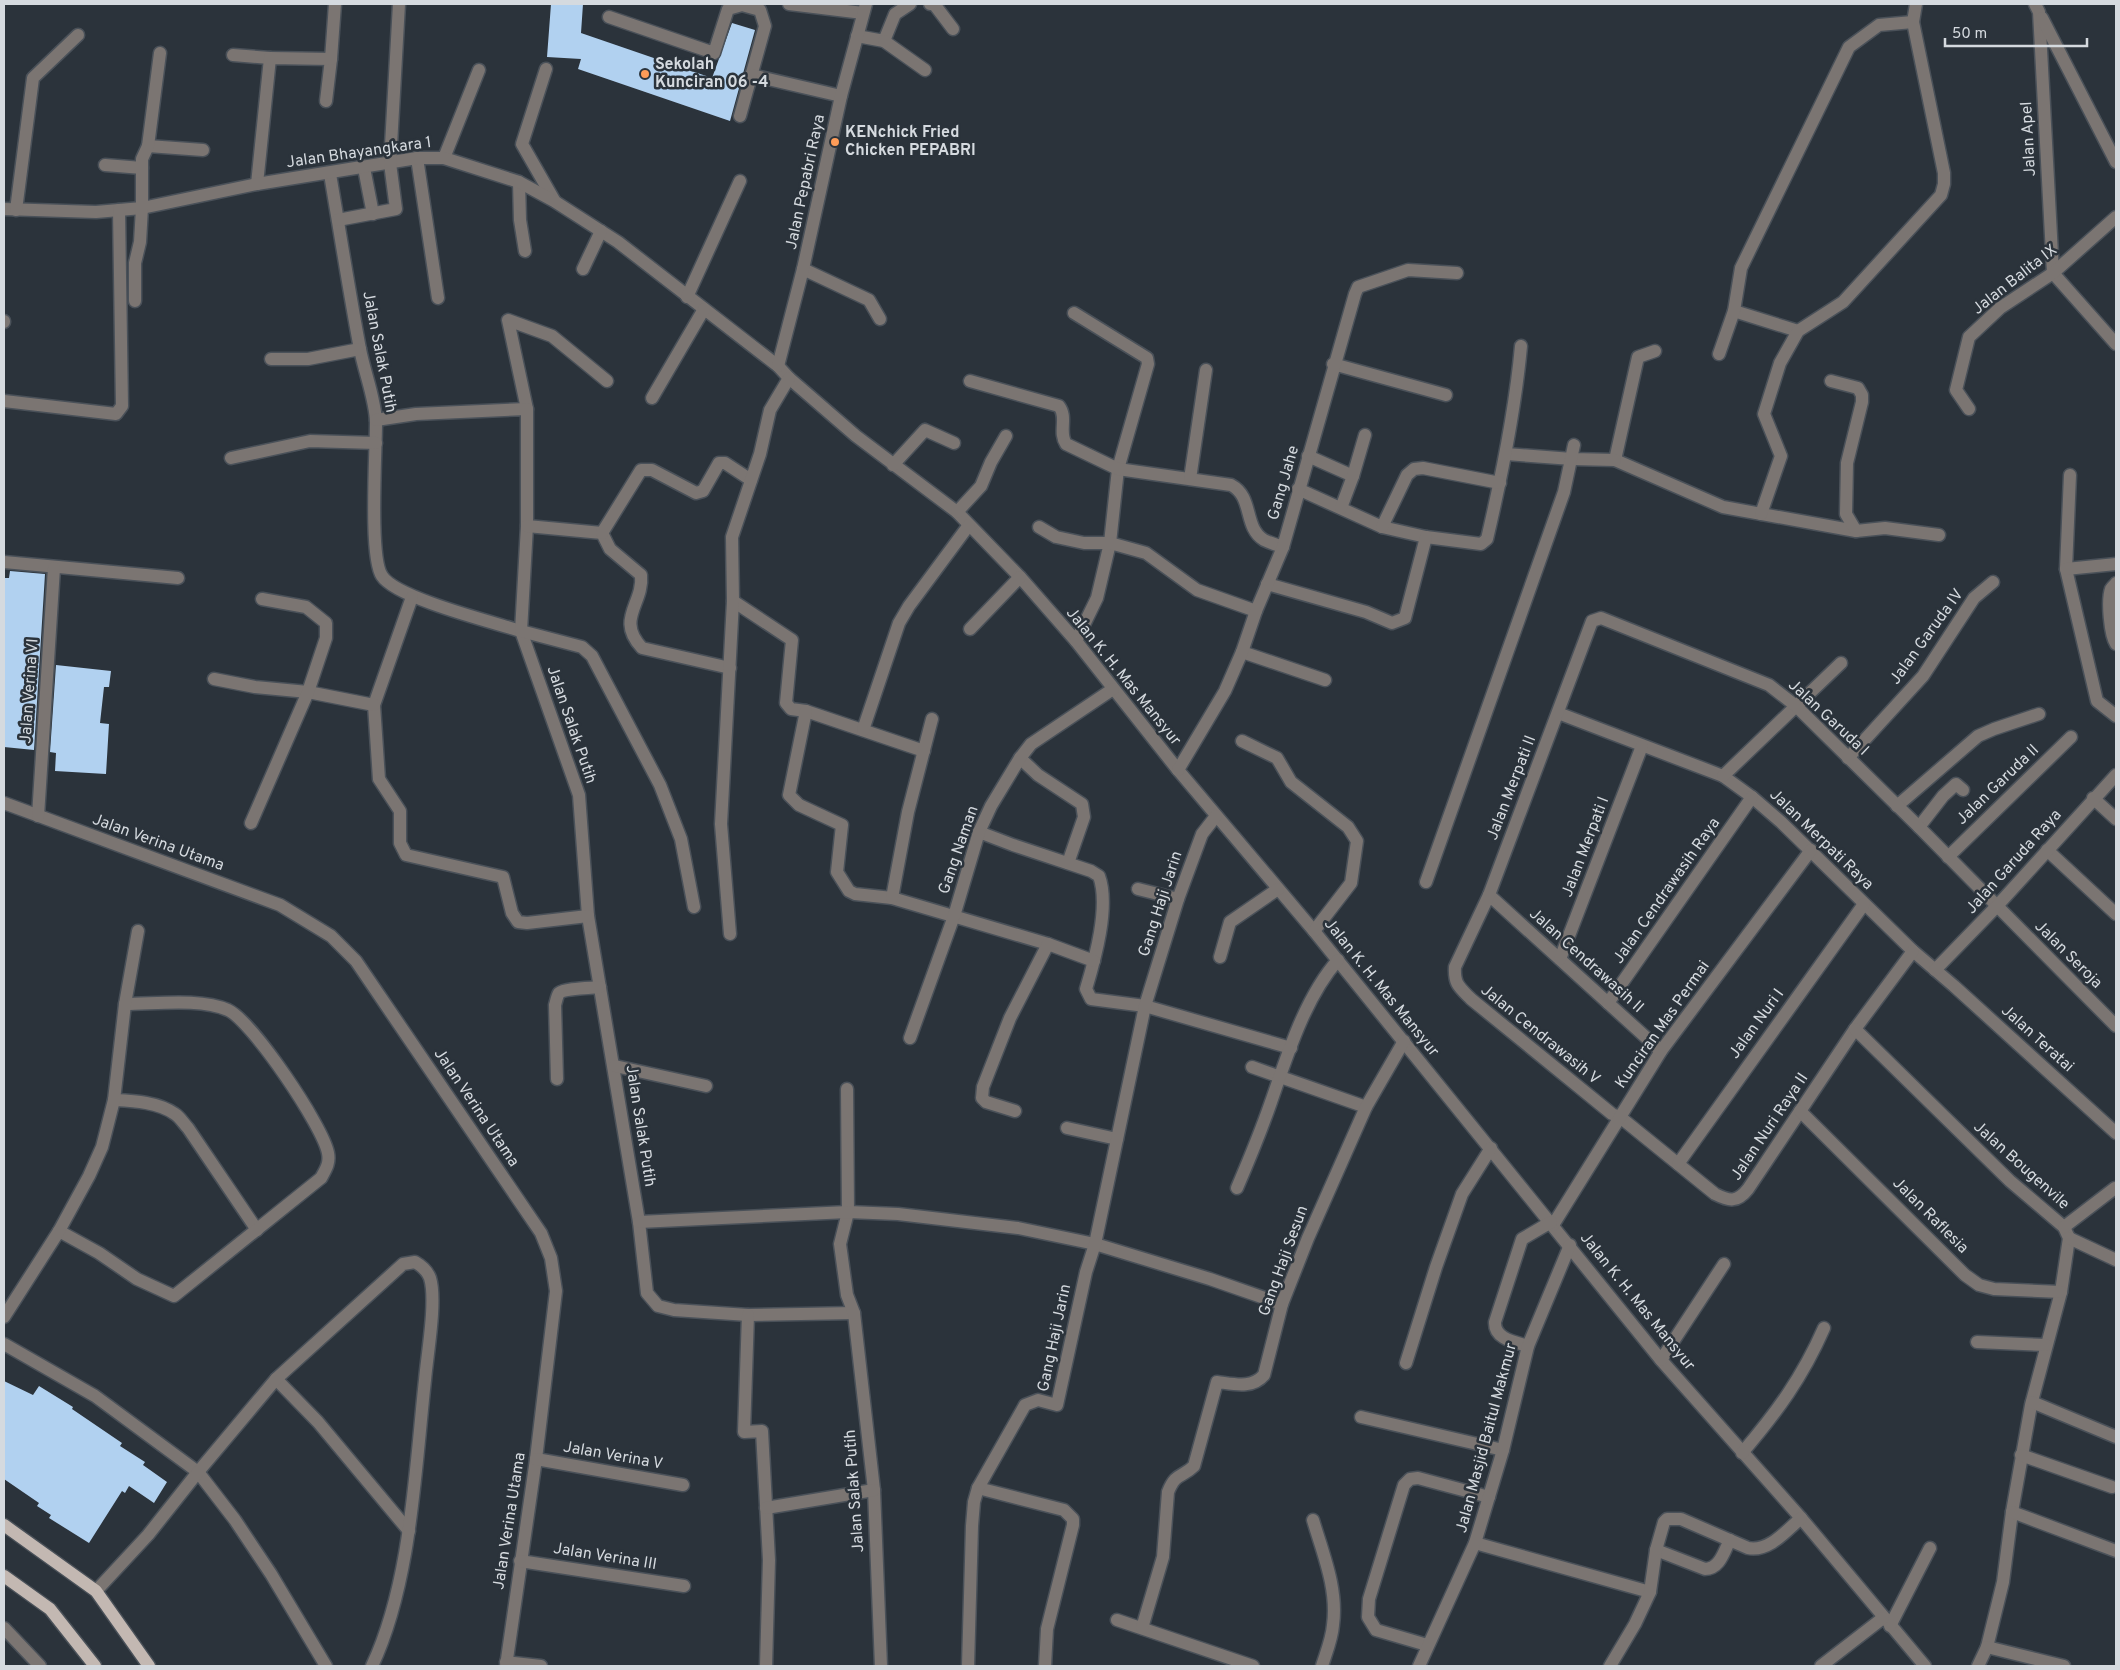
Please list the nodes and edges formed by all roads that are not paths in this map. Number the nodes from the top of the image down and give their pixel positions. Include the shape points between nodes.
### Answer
1 (335, 4) edge
2 (400, 4) edge
3 (789, 4) edge
4 (910, 4) edge
5 (930, 4) edge
6 (1916, 4) edge
7 (763, 7) edge
8 (2037, 8) edge
9 (864, 9) edge
10 (609, 17) dead end
11 (1913, 22) junction
12 (953, 29) dead end
13 (78, 35) dead end
14 (857, 36) junction
15 (884, 41) junction
16 (160, 53) dead end
17 (233, 55) dead end
18 (270, 58) junction
19 (331, 59) junction
20 (546, 69) dead end
21 (479, 70) dead end
22 (925, 70) dead end
23 (751, 75) junction
24 (841, 96) junction
25 (326, 101) dead end
26 (740, 116) dead end
27 (148, 146) junction
28 (203, 150) dead end
29 (417, 158) junction
30 (444, 158) junction
31 (390, 162) junction
32 (2116, 162) edge
33 (104, 165) dead end
34 (142, 168) junction
35 (364, 168) junction
36 (330, 174) junction
37 (740, 181) dead end
38 (519, 182) junction
39 (257, 184) junction
40 (554, 201) junction
41 (142, 208) junction
42 (10, 209) edge
43 (119, 210) junction
44 (372, 214) junction
45 (2116, 217) edge
46 (338, 220) junction
47 (601, 230) junction
48 (525, 251) dead end
49 (583, 268) dead end
50 (803, 269) junction
51 (1457, 272) dead end
52 (2053, 273) junction
53 (687, 297) junction
54 (438, 298) dead end
55 (135, 301) dead end
56 (704, 309) junction
57 (1734, 311) junction
58 (1074, 313) dead end
59 (880, 319) dead end
60 (1798, 331) junction
61 (2116, 344) edge
62 (1522, 346) dead end
63 (360, 349) junction
64 (1655, 351) dead end
65 (1719, 354) dead end
66 (270, 359) dead end
67 (1333, 364) junction
68 (778, 366) junction
69 (1206, 370) dead end
70 (789, 378) junction
71 (606, 381) dead end
72 (970, 381) dead end
73 (1831, 381) dead end
74 (1446, 395) dead end
75 (652, 398) dead end
76 (4, 401) edge
77 (527, 409) junction
78 (1968, 409) dead end
79 (376, 420) junction
80 (1365, 435) dead end
81 (1006, 436) dead end
82 (376, 443) junction
83 (954, 443) dead end
84 (1574, 445) dead end
85 (1506, 454) junction
86 (1308, 456) junction
87 (231, 458) dead end
88 (1572, 459) junction
89 (1615, 460) junction
90 (893, 465) junction
91 (1118, 469) junction
92 (2070, 475) dead end
93 (1353, 476) junction
94 (1190, 479) junction
95 (751, 480) junction
96 (1500, 483) junction
97 (1298, 490) junction
98 (1341, 508) junction
99 (957, 512) junction
100 (1761, 514) junction
101 (969, 525) junction
102 (527, 526) junction
103 (1039, 527) dead end
104 (1382, 527) junction
105 (1856, 531) junction
106 (602, 533) junction
107 (1939, 536) dead end
108 (1426, 538) junction
109 (1110, 543) junction
110 (1283, 547) junction
111 (4, 562) edge
112 (2116, 564) edge
113 (54, 568) junction
114 (2066, 569) junction
115 (1020, 577) junction
116 (178, 578) dead end
117 (1993, 582) dead end
118 (2116, 583) edge
119 (1267, 584) junction
120 (412, 597) junction
121 (262, 599) dead end
122 (733, 601) junction
123 (1256, 610) junction
124 (1596, 619) joint
125 (970, 629) dead end
126 (521, 631) junction
127 (1076, 641) junction
128 (2116, 644) edge
129 (1242, 652) junction
130 (1841, 663) dead end
131 (730, 668) junction
132 (214, 679) dead end
133 (1325, 680) dead end
134 (1113, 689) junction
135 (308, 692) junction
136 (374, 705) junction
137 (1796, 706) junction
138 (806, 711) junction
139 (1558, 713) junction
140 (2038, 714) dead end
141 (2116, 716) edge
142 (932, 719) dead end
143 (863, 730) junction
144 (2071, 738) dead end
145 (1242, 741) dead end
146 (1642, 746) junction
147 (924, 751) junction
148 (1020, 758) junction
149 (1848, 758) junction
150 (1178, 770) junction
151 (2116, 775) edge
152 (1723, 776) junction
153 (1962, 790) dead end
154 (1752, 797) junction
155 (2094, 798) junction
156 (4, 803) edge
157 (1897, 806) junction
158 (38, 816) junction
159 (1216, 816) junction
160 (2116, 819) edge
161 (252, 823) dead end
162 (1919, 827) junction
163 (979, 832) junction
164 (1811, 850) junction
165 (2047, 850) junction
166 (1948, 856) junction
167 (1068, 863) junction
168 (1426, 882) dead end
169 (1138, 889) dead end
170 (1278, 889) junction
171 (1489, 895) junction
172 (892, 898) junction
173 (1178, 899) junction
174 (1864, 904) junction
175 (1997, 906) junction
176 (694, 907) dead end
177 (2116, 914) edge
178 (588, 916) junction
179 (954, 916) junction
180 (138, 931) dead end
181 (1314, 931) junction
182 (730, 934) dead end
183 (1048, 944) junction
184 (1913, 951) junction
185 (1220, 957) dead end
186 (1560, 959) junction
187 (1338, 960) junction
188 (1094, 961) junction
189 (1455, 967) joint
190 (1935, 970) junction
191 (600, 987) junction
192 (1608, 1002) junction
193 (126, 1004) junction
194 (1146, 1006) junction
195 (2116, 1026) edge
196 (1855, 1029) junction
197 (910, 1038) dead end
198 (1404, 1041) junction
199 (1291, 1048) junction
200 (1660, 1052) junction
201 (615, 1066) junction
202 (1252, 1067) dead end
203 (1280, 1076) junction
204 (557, 1079) dead end
205 (706, 1086) dead end
206 (847, 1089) dead end
207 (114, 1100) junction
208 (1366, 1107) junction
209 (1015, 1111) dead end
210 (1800, 1111) junction
211 (1620, 1117) junction
212 (1067, 1128) dead end
213 (2116, 1133) edge
214 (1117, 1139) junction
215 (1492, 1148) junction
216 (1678, 1164) junction
217 (1237, 1188) dead end
218 (2115, 1188) edge
219 (848, 1212) junction
220 (639, 1222) junction
221 (1552, 1224) junction
222 (59, 1230) junction
223 (257, 1230) junction
224 (2066, 1232) junction
225 (1095, 1244) junction
226 (1570, 1245) junction
227 (2116, 1260) edge
228 (1724, 1264) dead end
229 (2061, 1292) junction
230 (1282, 1304) junction
231 (854, 1313) junction
232 (748, 1315) junction
233 (4, 1317) edge
234 (1824, 1328) dead end
235 (1977, 1342) dead end
236 (4, 1344) edge
237 (2046, 1344) junction
238 (1528, 1346) junction
239 (1661, 1360) junction
240 (1406, 1363) dead end
241 (276, 1379) junction
242 (2032, 1402) junction
243 (1361, 1417) dead end
244 (2116, 1437) edge
245 (1503, 1450) junction
246 (1742, 1453) junction
247 (2021, 1455) junction
248 (536, 1459) junction
249 (198, 1472) junction
250 (683, 1485) dead end
251 (2112, 1487) dead end
252 (978, 1488) junction
253 (874, 1490) junction
254 (1489, 1497) junction
255 (766, 1508) junction
256 (2012, 1512) junction
257 (1801, 1518) junction
258 (1313, 1520) dead end
259 (4, 1525) edge
260 (408, 1531) junction
261 (1730, 1540) junction
262 (1475, 1542) junction
263 (1930, 1548) dead end
264 (1656, 1550) junction
265 (2116, 1551) edge
266 (520, 1561) junction
267 (4, 1576) edge
268 (684, 1586) dead end
269 (96, 1591) junction
270 (1650, 1592) junction
271 (1117, 1620) dead end
272 (1887, 1622) junction
273 (4, 1628) edge
274 (1142, 1628) junction
275 (1427, 1645) junction
276 (1987, 1647) junction
277 (506, 1664) edge
278 (40, 1666) edge
279 (95, 1666) edge
280 (149, 1666) edge
281 (326, 1666) edge
282 (372, 1666) edge
283 (540, 1666) edge
284 (766, 1666) edge
285 (880, 1666) edge
286 (968, 1666) edge
287 (1045, 1666) edge
288 (1253, 1666) edge
289 (1322, 1666) edge
290 (1419, 1666) edge
291 (1610, 1666) edge
292 (1822, 1666) edge
293 (1925, 1666) edge
294 (1978, 1666) edge
295 (2064, 1666) edge

1 - 19 street
2 - 31 street
3 - 9 street
4 - 15 street via 895,14
5 - 12 street via 934,4
6 - 11 street
7 - 10 street via 742,5 728,9 714,53
7 - 23 street via 765,26
8 - 32 street
8 - 52 street, Jalan Apel
9 - 14 street, Jalan Pepabri Raya
11 - 57 street via 1879,25 1849,47 1740,268
11 - 60 street via 1944,173 1941,195 1843,302
13 - 42 street via 33,78
14 - 15 street
14 - 24 street, Jalan Pepabri Raya
15 - 22 street
16 - 27 street
17 - 18 street
18 - 19 street
18 - 39 street
19 - 25 street
20 - 40 street via 522,144
21 - 30 street
23 - 24 street
23 - 26 street
24 - 50 street, Jalan Pepabri Raya
27 - 28 street
27 - 34 street
29 - 30 street, Jalan Bhayangkara 1
29 - 31 street, Jalan Bhayangkara 1
29 - 54 street
30 - 38 street, Jalan Bhayangkara 1
31 - 35 street, Jalan Bhayangkara 1
31 - 44 street via 396,209
33 - 34 street
34 - 41 street
35 - 36 street, Jalan Bhayangkara 1
35 - 44 street
36 - 39 street, Jalan Bhayangkara 1
36 - 46 street, Jalan Salak Putih
37 - 53 street
38 - 40 street, Jalan Bhayangkara 1
38 - 48 street
39 - 41 street, Jalan Bhayangkara 1
40 - 47 street, Jalan Bhayangkara 1
41 - 43 street, Jalan Bhayangkara 1
41 - 55 street via 135,263
42 - 43 street, Jalan Bhayangkara 1
43 - 76 street via 122,406 116,414
44 - 46 street
45 - 52 street, Jalan Balita IX
46 - 63 street, Jalan Salak Putih
47 - 49 street
47 - 53 street, Jalan Bhayangkara 1
50 - 59 street via 869,300
50 - 68 street, Jalan Pepabri Raya
51 - 67 street, Gang Jahe via 1408,270 1358,287
52 - 61 street
52 - 78 street, Jalan Balita IX via 2000,308 1969,338 1956,390
53 - 56 street, Jalan Bhayangkara 1
56 - 68 street, Jalan Bhayangkara 1
56 - 75 street
57 - 60 street
57 - 65 street
58 - 91 street via 1147,358 1147,370
60 - 100 street via 1780,363 1764,414 1781,456
62 - 85 street
63 - 66 street via 308,359
63 - 79 street, Jalan Salak Putih
64 - 89 street via 1638,357
67 - 74 street
67 - 86 street, Gang Jahe
68 - 70 street, Jalan K. H. Mas Mansyur
69 - 94 street
70 - 90 street, Jalan K. H. Mas Mansyur
70 - 95 street via 770,410
71 - 77 street via 552,336 508,320
72 - 91 street via 1059,406 1064,415 1062,436 1066,444
73 - 105 street via 1858,388 1862,395 1847,463 1846,514
77 - 79 street via 416,414
77 - 102 street
79 - 82 street, Jalan Salak Putih
80 - 93 street
81 - 99 street via 981,486
82 - 87 street via 310,441
82 - 120 street, Jalan Salak Putih via 376,560 389,585
83 - 90 street via 924,430
84 - 88 street
85 - 88 street
85 - 96 street
86 - 93 street
86 - 97 street, Gang Jahe
88 - 89 street
88 - 168 street via 1564,492
89 - 100 street via 1722,507
90 - 99 street, Jalan K. H. Mas Mansyur
91 - 94 street
91 - 109 street
92 - 114 street
93 - 98 street
94 - 110 street via 1238,489 1244,496 1254,529 1263,539
95 - 106 street via 725,463 719,463 703,491 696,493 652,470 641,470
95 - 122 street via 732,537
96 - 104 street via 1414,469 1407,475
96 - 108 street via 1487,540 1481,544
97 - 98 street
97 - 110 street, Gang Jahe
98 - 104 street
99 - 101 street, Jalan K. H. Mas Mansyur
100 - 105 street
101 - 115 street, Jalan K. H. Mas Mansyur
101 - 143 street via 900,623
102 - 106 street
102 - 126 street
103 - 109 street via 1056,537 1084,543
104 - 108 street
105 - 107 street via 1884,528
106 - 131 street via 610,549 641,575 630,622 632,638 642,648
108 - 119 street via 1405,618 1392,623 1366,612
109 - 123 street via 1146,553 1197,590
109 - 127 street via 1097,598
110 - 119 street, Gang Jahe
111 - 113 street
112 - 114 street
113 - 116 street
113 - 158 street, Jalan Verina VI
114 - 141 street via 2097,701
115 - 125 street
115 - 127 street, Jalan K. H. Mas Mansyur
117 - 149 street, Jalan Garuda IV via 1974,598 1923,676
118 - 128 street via 2111,589 2110,616
119 - 123 street, Gang Jahe
120 - 126 street, Jalan Salak Putih
120 - 136 street
121 - 135 street via 306,607 326,623 326,638
122 - 131 street
122 - 138 street via 792,640 786,703 791,709
123 - 129 street, Gang Jahe
124 - 137 street, Jalan Garuda I via 1601,618 1769,685
124 - 139 street, Jalan Merpati II via 1592,621
126 - 176 street via 582,647 592,656 660,785 681,839
126 - 178 street, Jalan Salak Putih via 579,795
127 - 134 street, Jalan K. H. Mas Mansyur
129 - 133 street
129 - 150 street, Gang Jahe via 1225,691
130 - 137 street
131 - 182 street via 721,824
132 - 135 street
134 - 148 street, Gang Naman via 1031,744
134 - 150 street, Jalan K. H. Mas Mansyur
135 - 136 street
135 - 161 street
136 - 178 street via 379,779 400,811 400,843 406,855 503,877 512,913 518,922
137 - 149 street, Jalan Garuda I
137 - 152 street
138 - 143 street
138 - 172 street via 789,795 799,806 842,825 837,872 849,891
139 - 146 street, Jalan Merpati Raya
139 - 171 street, Jalan Merpati II
140 - 157 street via 1978,736
142 - 147 street
143 - 147 street
144 - 166 street, Jalan Garuda II
145 - 181 street via 1277,758 1291,782 1348,827 1357,840 1351,883
146 - 152 street, Jalan Merpati Raya
146 - 186 street, Jalan Merpati I
147 - 172 street via 908,812
148 - 163 street, Gang Naman
148 - 167 street via 1038,775 1082,804 1084,817
149 - 157 street, Jalan Garuda I
150 - 159 street, Jalan K. H. Mas Mansyur
151 - 155 street, Jalan Garuda Raya
152 - 154 street, Jalan Merpati Raya
153 - 162 street via 1956,784
154 - 164 street, Jalan Merpati Raya
154 - 192 street, Jalan Cendrawasih Raya
155 - 160 street
155 - 165 street, Jalan Garuda Raya
156 - 158 street, Jalan Verina Utama
157 - 162 street, Jalan Garuda I
158 - 248 street, Jalan Verina Utama via 280,905 332,936 356,961 541,1233 551,1258 556,1291
159 - 170 street, Jalan K. H. Mas Mansyur
159 - 173 street, Gang Haji Jarin via 1202,834
162 - 166 street, Jalan Garuda I
163 - 167 street
163 - 179 street, Gang Naman
164 - 174 street, Jalan Merpati Raya
164 - 200 street, Kunciran Mas Permai
165 - 175 street, Jalan Garuda Raya
165 - 177 street
166 - 175 street, Jalan Garuda I
167 - 188 street via 1099,876 1102,885 1104,897
169 - 173 street
170 - 181 street, Jalan K. H. Mas Mansyur
170 - 185 street via 1230,922
171 - 186 street, Jalan Cendrawasih II
171 - 189 street, Jalan Merpati II
172 - 179 street
173 - 194 street, Gang Haji Jarin
174 - 184 street, Jalan Merpati Raya
174 - 216 street, Jalan Nuri I
175 - 190 street, Jalan Garuda Raya
175 - 195 street, Jalan Seroja
178 - 191 street, Jalan Salak Putih
179 - 183 street
179 - 197 street, Gang Naman
180 - 193 street
181 - 187 street, Jalan K. H. Mas Mansyur
183 - 188 street
183 - 209 street via 1004,1032 982,1087 982,1098 986,1102
184 - 190 street, Jalan Merpati Raya
184 - 196 street, Jalan Nuri Raya II
186 - 192 street, Jalan Cendrawasih II
187 - 198 street, Jalan K. H. Mas Mansyur
187 - 199 street via 1312,999
188 - 194 street via 1086,989 1088,997
189 - 211 street, Jalan Cendrawasih V via 1455,979 1470,999 1612,1114
190 - 213 street, Jalan Teratai
191 - 201 street, Jalan Salak Putih
191 - 204 street via 565,990 557,998
192 - 200 street, Jalan Cendrawasih II
193 - 207 street
193 - 223 street via 210,1004 230,1011 262,1042 320,1130 329,1164 321,1178
194 - 199 street
194 - 214 street, Gang Haji Jarin
196 - 210 street, Jalan Nuri Raya II
196 - 224 street, Jalan Bougenvile
198 - 208 street, Gang Haji Sesun
198 - 215 street, Jalan K. H. Mas Mansyur
199 - 203 street
200 - 211 street, Kunciran Mas Permai
201 - 205 street
201 - 220 street, Jalan Salak Putih
202 - 203 street
203 - 208 street
203 - 217 street
206 - 219 street, Jalan Salak Putih
207 - 222 street via 102,1147
207 - 223 street via 136,1101 176,1114
208 - 230 street, Gang Haji Sesun
210 - 216 street, Jalan Nuri Raya II via 1748,1189 1734,1201 1715,1194
210 - 229 street, Jalan Raflesia via 1965,1275 1979,1285 1994,1289
211 - 216 street, Jalan Nuri Raya II
211 - 221 street, Kunciran Mas Permai
212 - 214 street
214 - 225 street, Gang Haji Jarin
215 - 221 street, Jalan K. H. Mas Mansyur
215 - 240 street via 1462,1194
218 - 224 street
219 - 220 street
219 - 225 street via 898,1214 1018,1228
219 - 231 street, Jalan Salak Putih via 840,1244 845,1288
220 - 232 street, Jalan Salak Putih via 647,1293 658,1306
221 - 226 street, Jalan K. H. Mas Mansyur
221 - 238 street via 1522,1239 1495,1322 1499,1335
222 - 223 street via 137,1279 174,1296
222 - 233 street
224 - 227 street, Jalan Bougenvile
224 - 229 street
225 - 230 street
225 - 252 street, Gang Haji Jarin via 1057,1404 1038,1400 1025,1405
226 - 238 street, Jalan Masjid Baitul Makmur
226 - 239 street, Jalan K. H. Mas Mansyur
228 - 239 street
229 - 237 street
230 - 274 street, Gang Haji Sesun via 1264,1375 1251,1385 1217,1382 1194,1466 1172,1482 1168,1492 1163,1557
231 - 232 street, Jalan Salak Putih
231 - 253 street, Jalan Salak Putih
232 - 255 street via 744,1432 762,1431
234 - 246 street via 1799,1380
235 - 237 street
236 - 249 street via 95,1396
237 - 242 street
238 - 245 street, Jalan Masjid Baitul Makmur
239 - 246 street, Jalan K. H. Mas Mansyur
241 - 249 street
241 - 260 street via 318,1422
241 - 260 street via 403,1264 415,1262 426,1270 430,1280 432,1316
242 - 244 street
242 - 247 street
243 - 245 street
245 - 254 street, Jalan Masjid Baitul Makmur
246 - 257 street, Jalan K. H. Mas Mansyur
247 - 251 street
247 - 256 street
248 - 250 street, Jalan Verina V
248 - 266 street, Jalan Verina Utama
249 - 269 street via 148,1535
249 - 281 street via 272,1574
252 - 286 street, Gang Haji Jarin via 972,1526
252 - 287 street via 1064,1510 1073,1519 1047,1629
253 - 255 street
253 - 285 street, Jalan Salak Putih
254 - 262 street, Jalan Masjid Baitul Makmur
254 - 275 street via 1418,1478 1410,1479 1404,1485 1369,1599 1368,1617 1376,1630
255 - 284 street via 769,1560
256 - 265 street
256 - 276 street via 2003,1582
257 - 261 street via 1762,1548 1748,1548
257 - 272 street, Jalan K. H. Mas Mansyur
258 - 289 street via 1332,1588 1334,1607 1333,1627
259 - 269 main road
260 - 282 street via 391,1615 384,1641
261 - 264 street via 1718,1563 1710,1569
261 - 264 street via 1682,1519 1671,1518 1664,1522
262 - 270 street
262 - 275 street, Jalan Masjid Baitul Makmur
263 - 272 street
264 - 270 street
266 - 268 street, Jalan Verina III
266 - 277 street, Jalan Verina Utama
267 - 279 main road via 50,1609
269 - 280 main road
270 - 291 street
271 - 274 street
272 - 292 street
272 - 293 street, Jalan K. H. Mas Mansyur
273 - 278 street
274 - 288 street
275 - 290 street, Jalan Masjid Baitul Makmur
276 - 294 street
276 - 295 street
277 - 283 street

